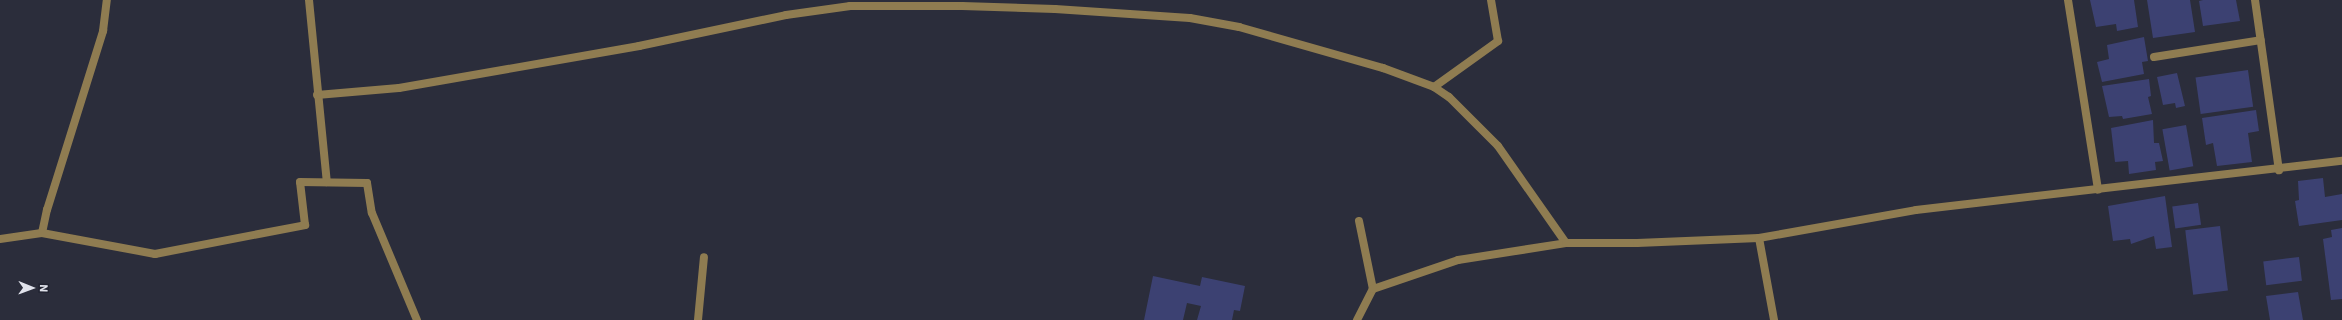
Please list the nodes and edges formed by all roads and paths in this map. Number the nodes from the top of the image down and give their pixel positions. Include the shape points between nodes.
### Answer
1 (107, 0) edge
2 (309, 0) edge
3 (1491, 0) edge
4 (2068, 0) edge
5 (2255, 0) edge
6 (2261, 40) junction
7 (2154, 57) dead end
8 (1434, 87) junction
9 (317, 96) junction
10 (2342, 161) edge
11 (2279, 170) junction
12 (327, 182) junction
13 (2098, 190) junction
14 (1359, 221) dead end
15 (42, 233) junction
16 (1759, 238) junction
17 (0, 239) edge
18 (1566, 243) junction
19 (704, 257) dead end
20 (1373, 289) junction
21 (417, 320) edge
22 (698, 320) edge
23 (1357, 320) edge
24 (1774, 320) edge

1 - 15 street via 103,31
2 - 9 street
3 - 8 street via 1498,41
4 - 13 street
5 - 6 street
6 - 7 street
6 - 11 street
8 - 9 street via 1382,68 1239,27 1190,18 1032,8 850,6 786,15 639,46 414,85
8 - 18 street via 1458,105 1498,146
9 - 12 street
10 - 11 street
11 - 13 street
12 - 15 street via 300,182 305,225 212,244 155,254
12 - 21 street via 367,183 372,213
13 - 16 street via 1916,210
14 - 20 street
15 - 17 street
16 - 18 street
16 - 24 street
18 - 20 street via 1458,260
19 - 22 street
20 - 23 street

